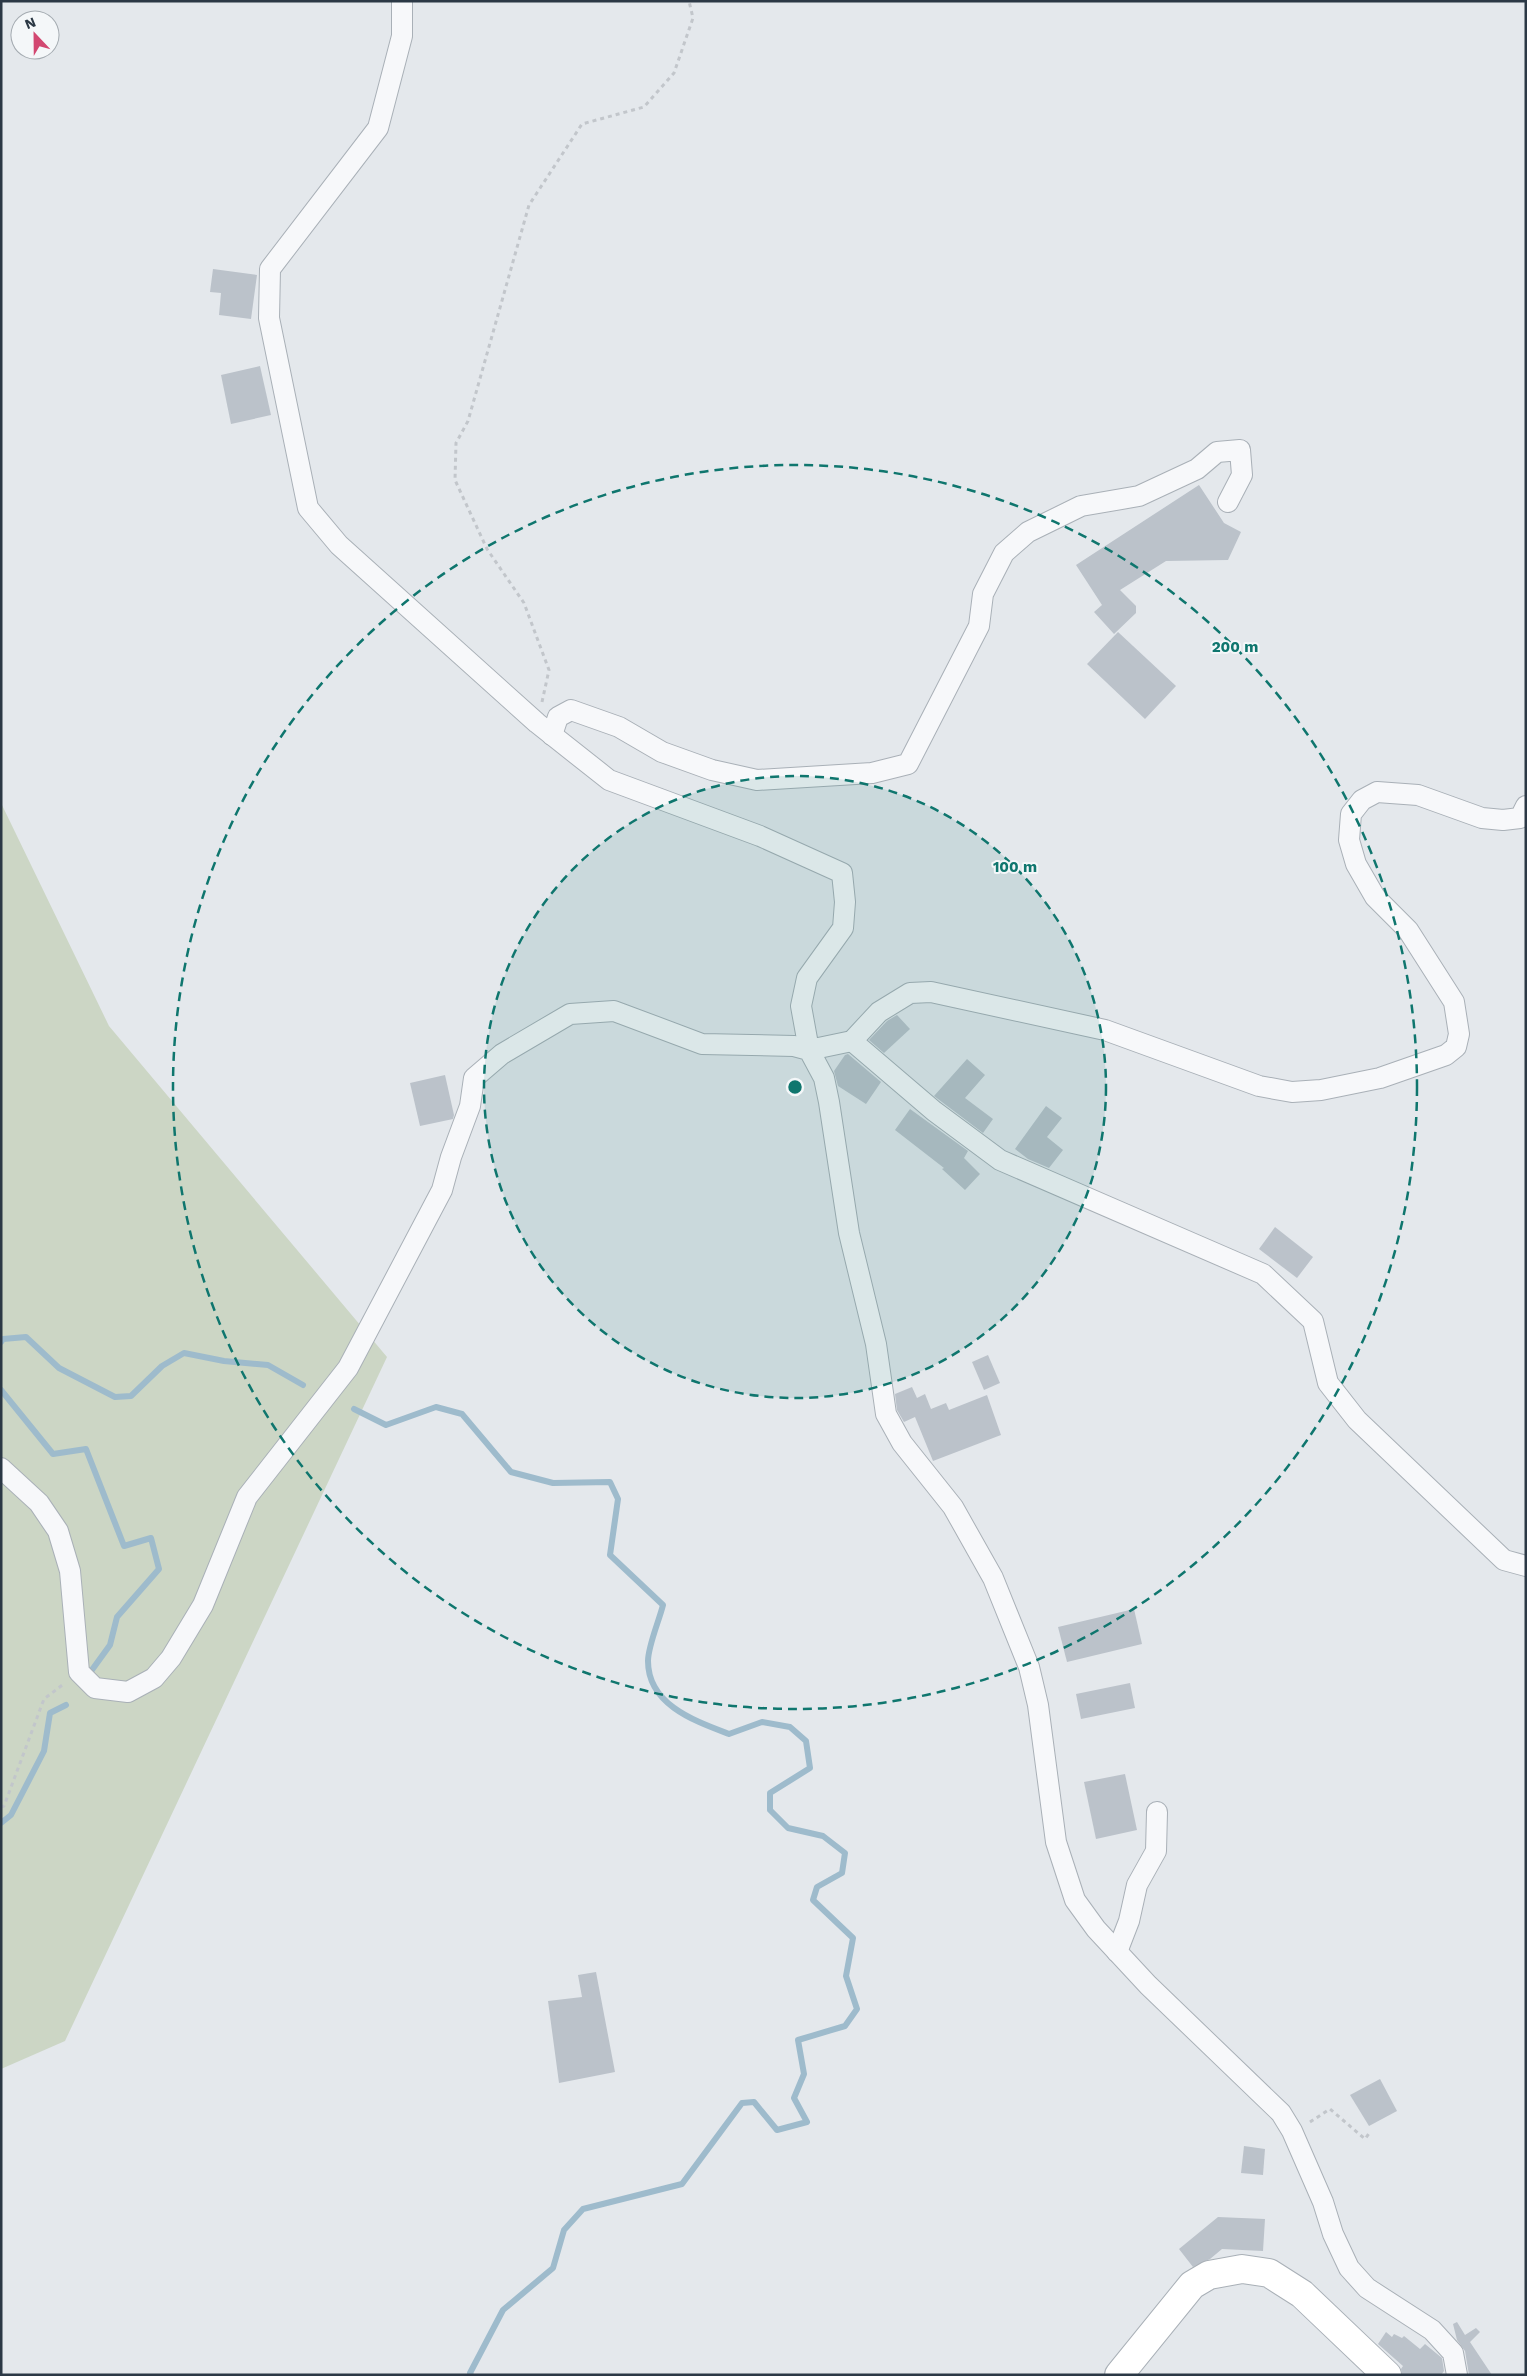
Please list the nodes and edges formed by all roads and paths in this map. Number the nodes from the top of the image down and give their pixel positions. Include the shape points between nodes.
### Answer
1 (402, 1) edge
2 (689, 1) edge
3 (1228, 502) dead end
4 (544, 729) junction
5 (1526, 806) edge
6 (852, 1041) junction
7 (809, 1050) junction
8 (1, 1468) edge
9 (1526, 1566) edge
10 (79, 1672) junction
11 (1, 1807) edge
12 (1158, 1812) dead end
13 (1117, 1952) junction
14 (1292, 2131) junction
15 (1370, 2132) dead end
16 (1119, 2375) edge
17 (1387, 2375) edge
18 (1457, 2375) edge

1 - 4 street via 402,36 378,128 270,269 268,318 308,508 339,545
2 - 4 path via 693,18 674,73 644,107 582,124 529,205 468,421 456,443 455,480 487,549 524,603 549,670
3 - 4 street via 1242,475 1240,450 1217,452 1198,469 1139,496 1081,506 1028,532 1004,553 983,594 979,626 908,764 872,773 757,780 712,770 662,752 618,727 571,710
4 - 7 street via 609,780 760,836 842,873 843,928 807,978 801,1006
5 - 6 street via 1520,818 1503,820 1482,818 1418,795 1377,792 1362,800 1350,814 1349,840 1356,864 1375,897 1408,930 1454,1002 1459,1034 1456,1047 1446,1055 1380,1078 1292,1092 1259,1086 1105,1030 931,992 910,994 879,1012
6 - 7 street
6 - 9 street via 934,1111 1000,1160 1263,1274 1312,1321 1328,1383 1357,1420 1504,1560
7 - 10 street via 794,1046 702,1044 614,1011 570,1014 502,1054 474,1078 470,1106 442,1190 348,1368 247,1497 203,1605 171,1658 154,1678 128,1692 95,1688
7 - 13 street via 824,1078 849,1233 876,1344 886,1414 902,1443 953,1507 993,1578 1029,1667 1036,1695 1056,1842 1076,1900 1096,1930
8 - 10 street via 38,1503 58,1531 70,1571
10 - 11 path via 44,1699
12 - 13 street via 1156,1852 1137,1885 1129,1921
13 - 14 street via 1281,2113
14 - 15 path via 1330,2109 1365,2139
14 - 18 street via 1348,2268 1367,2288 1432,2330 1453,2353
16 - 17 street via 1192,2284 1209,2275 1242,2269 1269,2273 1302,2294

